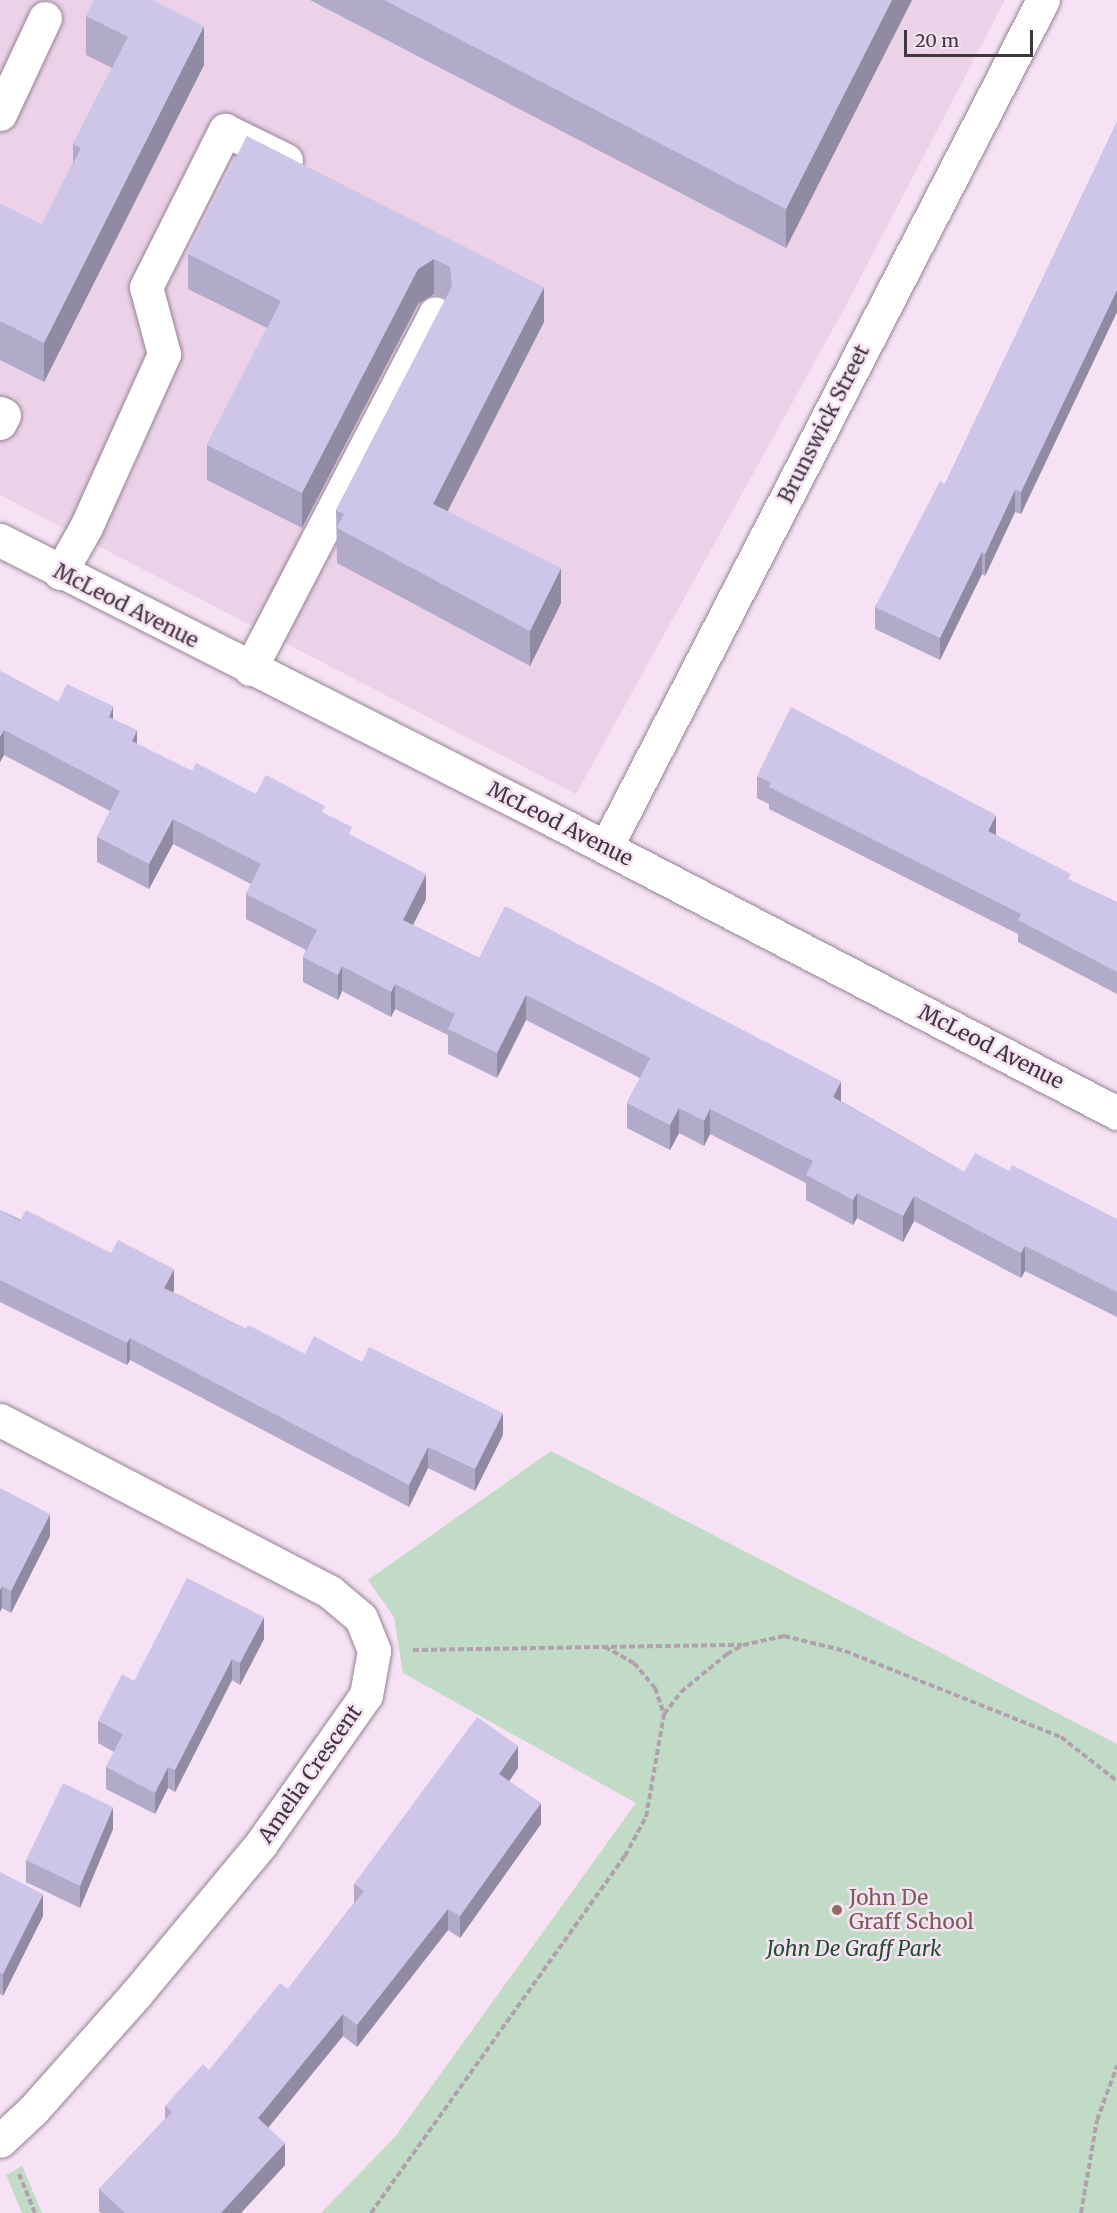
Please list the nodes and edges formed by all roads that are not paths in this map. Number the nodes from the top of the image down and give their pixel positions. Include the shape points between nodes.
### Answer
1 (1043, 0) edge
2 (45, 18) dead end
3 (0, 114) edge
4 (310, 171) edge
5 (435, 313) edge
6 (0, 413) edge
7 (0, 423) edge
8 (0, 540) edge
9 (60, 573) junction
10 (250, 669) junction
11 (606, 847) junction
12 (1117, 1113) edge
13 (0, 1420) edge
14 (0, 2141) edge

1 - 11 street, Brunswick Street
2 - 3 street
4 - 9 street via 225,130 146,287 164,354 86,527
5 - 10 street
6 - 7 street via 4,415
8 - 9 street, McLeod Avenue
9 - 10 street, McLeod Avenue
10 - 11 street, McLeod Avenue
11 - 12 street, McLeod Avenue
13 - 14 street, Amelia Crescent via 330,1592 362,1618 374,1651 366,1695 261,1844 137,1993 33,2110

